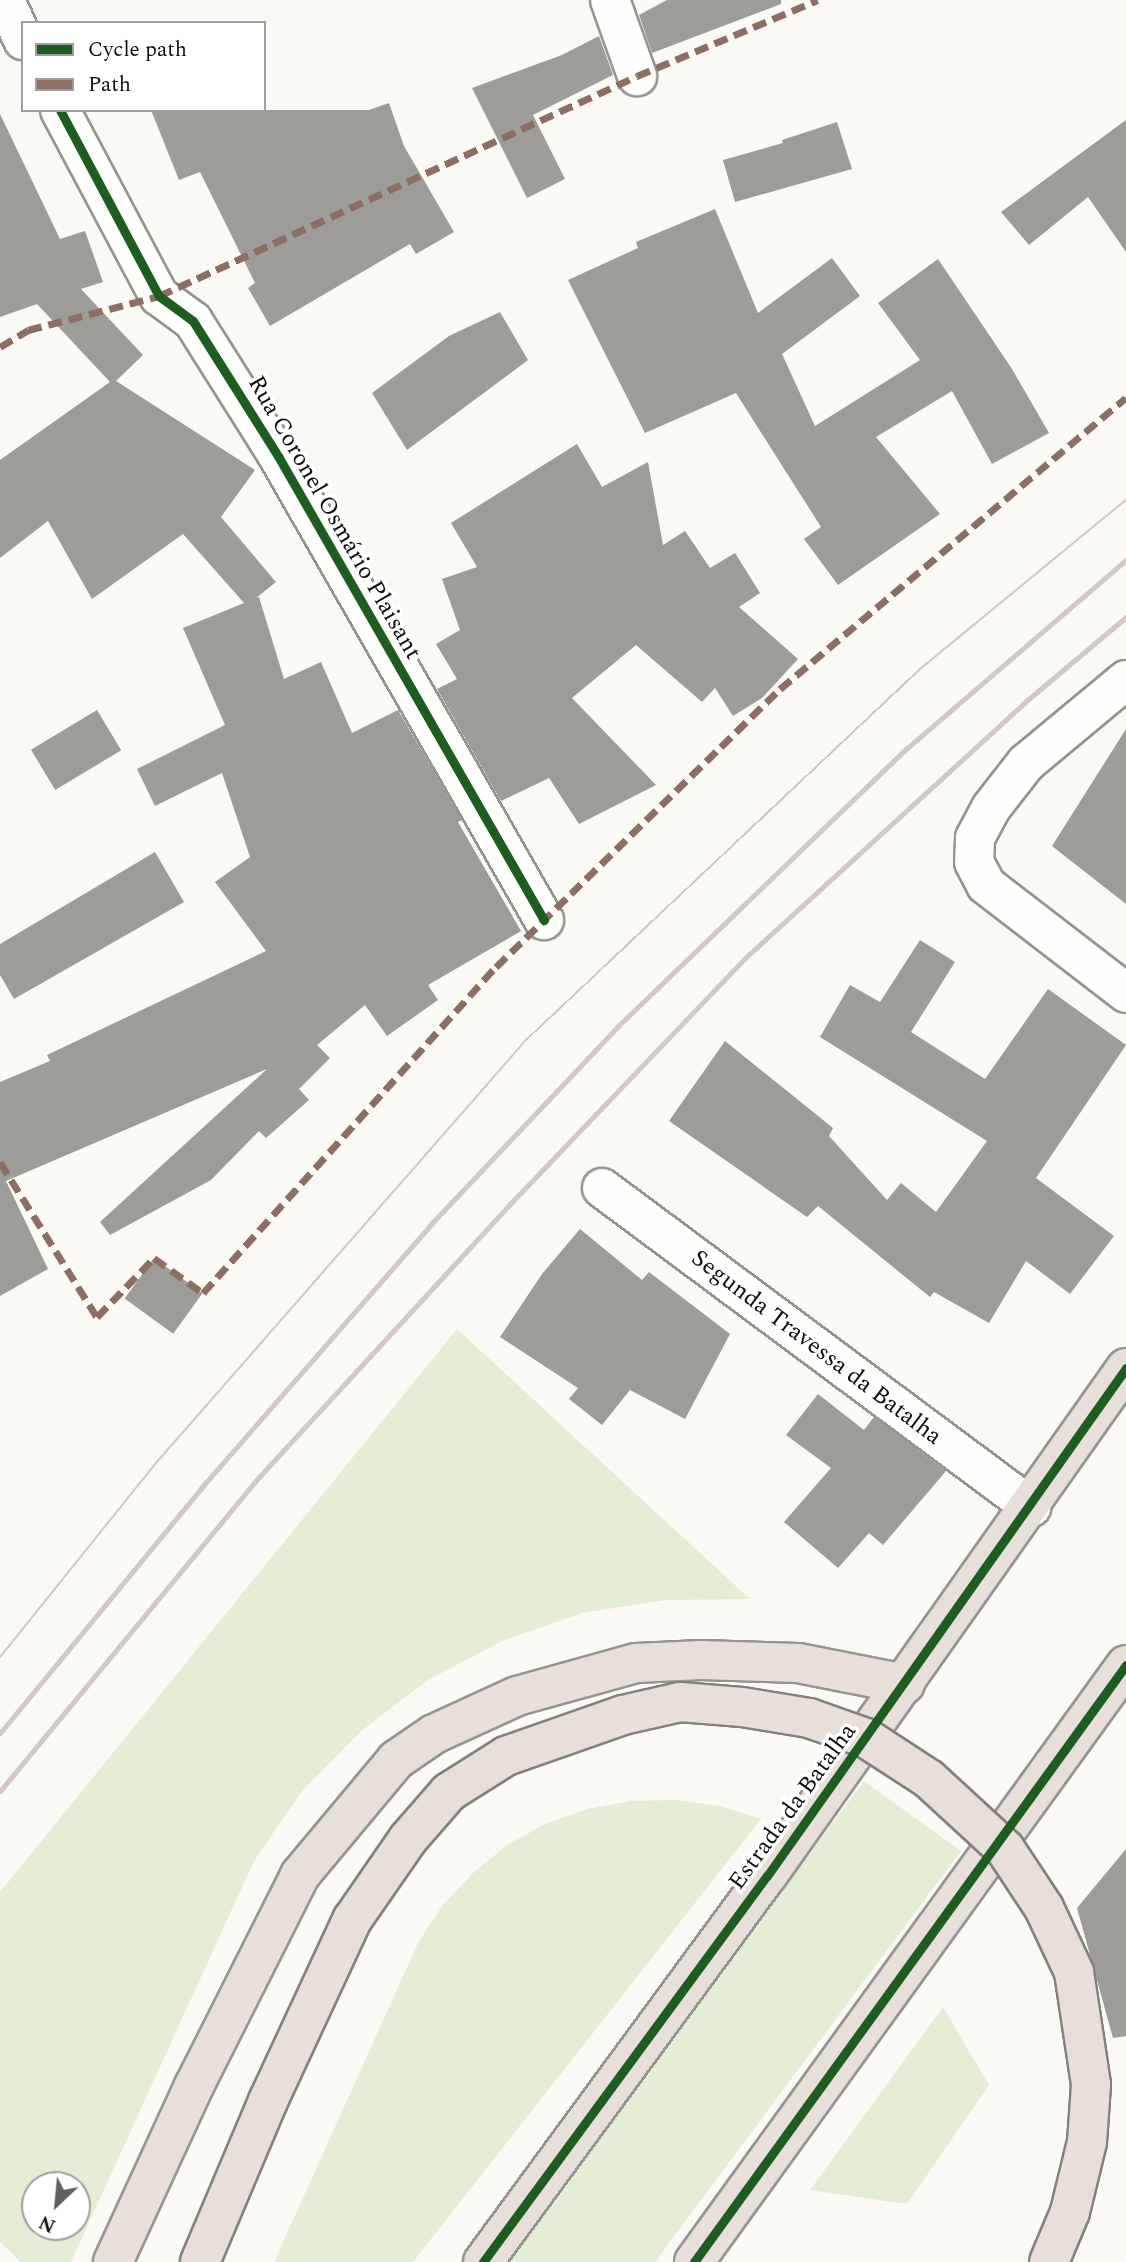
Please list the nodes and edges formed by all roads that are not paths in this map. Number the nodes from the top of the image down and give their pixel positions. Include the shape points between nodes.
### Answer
1 (5, 0) edge
2 (610, 0) edge
3 (21, 36) edge
4 (637, 76) dead end
5 (61, 112) edge
6 (1126, 680) edge
7 (544, 920) dead end
8 (1126, 993) edge
9 (602, 1188) dead end
10 (1126, 1368) edge
11 (1031, 1507) junction
12 (1126, 1665) edge
13 (905, 1684) junction
14 (113, 2262) edge
15 (200, 2262) edge
16 (483, 2262) edge
17 (694, 2262) edge
18 (1049, 2262) edge

1 - 3 street
2 - 4 street
5 - 7 street, Rua Coronel Osmário Plaisant via 159,296 193,321 278,456
6 - 8 street via 1026,763 991,808 975,838 974,862 986,885
9 - 11 street, Segunda Travessa da Batalha
10 - 11 highway, Estrada da Batalha
11 - 13 highway, Estrada da Batalha
12 - 17 highway
13 - 14 highway via 798,1664 636,1663 517,1696 434,1734 396,1760 300,1875 194,2086
13 - 16 highway, Estrada da Batalha
15 - 18 highway, bridge via 352,1920 416,1829 449,1792 506,1756 623,1715 680,1702 809,1718 866,1738 929,1779 1005,1849 1044,1908 1074,1972 1091,2085 1087,2142 1073,2200

